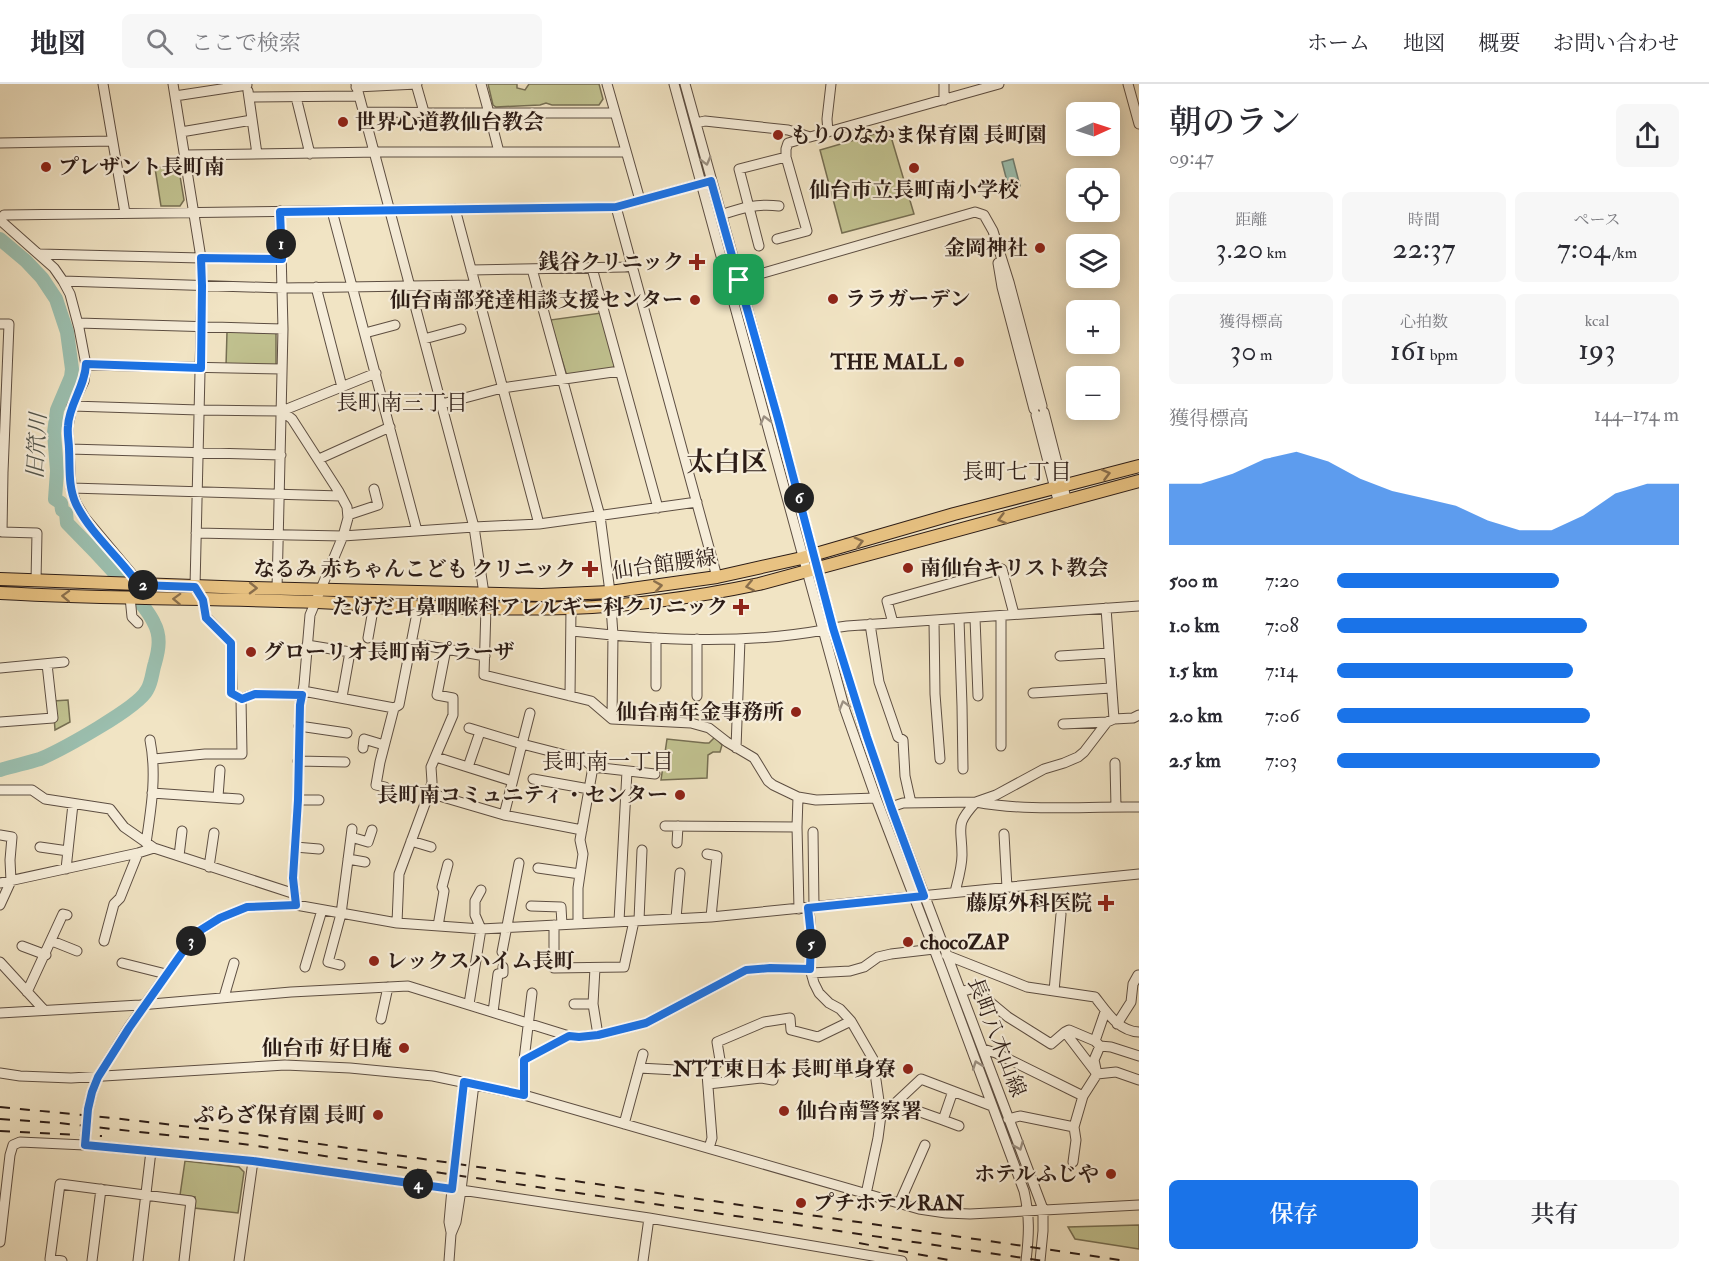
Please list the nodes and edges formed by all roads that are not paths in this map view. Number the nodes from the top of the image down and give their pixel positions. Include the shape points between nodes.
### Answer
1 (103, 84) edge
2 (173, 84) edge
3 (247, 84) edge
4 (416, 84) edge
5 (481, 84) edge
6 (607, 84) edge
7 (674, 84) edge
8 (685, 84) edge
9 (831, 84) edge
10 (945, 84) edge
11 (999, 84) edge
12 (357, 89) edge
13 (1132, 90) edge
14 (175, 96) junction
15 (249, 97) junction
16 (296, 97) junction
17 (944, 100) junction
18 (363, 112) junction
19 (424, 112) junction
20 (1137, 112) edge
21 (489, 113) junction
22 (615, 113) junction
23 (252, 120) junction
24 (696, 123) junction
25 (1139, 124) edge
26 (181, 132) junction
27 (828, 132) junction
28 (810, 137) junction
29 (112, 141) junction
30 (0, 143) edge
31 (500, 152) junction
32 (626, 152) junction
33 (310, 153) junction
34 (374, 153) junction
35 (257, 154) junction
36 (185, 156) junction
37 (786, 157) junction
38 (711, 181) junction
39 (701, 184) junction
40 (640, 200) junction
41 (749, 206) junction
42 (779, 206) dead end
43 (616, 207) junction
44 (455, 209) junction
45 (390, 210) junction
46 (332, 211) junction
47 (193, 212) junction
48 (280, 212) junction
49 (125, 213) junction
50 (722, 215) junction
51 (0, 220) edge
52 (777, 239) dead end
53 (759, 246) dead end
54 (40, 254) junction
55 (201, 258) junction
56 (282, 259) junction
57 (632, 266) junction
58 (592, 268) junction
59 (532, 269) junction
60 (471, 270) junction
61 (739, 280) junction
62 (63, 281) junction
63 (474, 285) junction
64 (202, 286) junction
65 (409, 286) junction
66 (316, 287) junction
67 (353, 287) junction
68 (283, 288) junction
69 (78, 323) junction
70 (0, 324) edge
71 (395, 325) dead end
72 (201, 326) junction
73 (461, 328) dead end
74 (283, 329) junction
75 (365, 333) junction
76 (424, 339) junction
77 (86, 364) junction
78 (201, 368) junction
79 (282, 369) junction
80 (620, 371) junction
81 (376, 373) junction
82 (563, 379) junction
83 (342, 387) junction
84 (502, 388) junction
85 (442, 404) junction
86 (72, 406) junction
87 (199, 410) junction
88 (282, 411) junction
89 (390, 427) junction
90 (69, 449) junction
91 (198, 452) junction
92 (281, 455) junction
93 (319, 459) junction
94 (1139, 466) edge
95 (2, 472) edge
96 (1139, 481) edge
97 (1059, 486) junction
98 (71, 488) junction
99 (374, 489) dead end
100 (197, 492) junction
101 (280, 494) junction
102 (341, 496) junction
103 (697, 502) junction
104 (1063, 503) junction
105 (658, 508) junction
106 (348, 515) junction
107 (600, 516) junction
108 (539, 524) junction
109 (474, 527) junction
110 (417, 531) junction
111 (196, 533) junction
112 (279, 536) junction
113 (343, 536) junction
114 (808, 556) junction
115 (812, 570) junction
116 (717, 577) junction
117 (0, 579) edge
118 (36, 581) junction
119 (136, 585) junction
120 (195, 587) junction
121 (277, 589) junction
122 (322, 590) junction
123 (0, 593) edge
124 (484, 593) junction
125 (127, 597) junction
126 (610, 599) junction
127 (203, 600) junction
128 (316, 602) junction
129 (374, 604) junction
130 (416, 606) junction
131 (1139, 606) edge
132 (486, 607) junction
133 (571, 608) junction
134 (1106, 608) junction
135 (1014, 614) junction
136 (1001, 616) junction
137 (975, 618) junction
138 (959, 619) junction
139 (934, 621) junction
140 (138, 623) dead end
141 (893, 623) junction
142 (870, 624) junction
143 (829, 629) junction
144 (572, 631) junction
145 (613, 635) junction
146 (368, 638) dead end
147 (656, 638) junction
148 (697, 639) junction
149 (740, 639) junction
150 (410, 643) junction
151 (307, 645) junction
152 (446, 649) junction
153 (1109, 653) junction
154 (486, 656) junction
155 (1060, 657) dead end
156 (64, 662) dead end
157 (47, 664) junction
158 (0, 668) edge
159 (656, 686) dead end
160 (1111, 688) junction
161 (303, 693) junction
162 (1033, 693) dead end
163 (570, 696) junction
164 (697, 696) dead end
165 (978, 696) dead end
166 (342, 698) junction
167 (242, 699) junction
168 (394, 708) junction
169 (530, 713) dead end
170 (1139, 715) edge
171 (612, 719) junction
172 (1110, 721) junction
173 (0, 722) edge
174 (1063, 724) dead end
175 (299, 726) junction
176 (469, 728) dead end
177 (480, 732) junction
178 (347, 733) dead end
179 (867, 737) junction
180 (150, 740) dead end
181 (856, 741) junction
182 (522, 744) junction
183 (384, 745) junction
184 (1001, 746) dead end
185 (363, 748) dead end
186 (736, 748) junction
187 (436, 757) junction
188 (153, 759) junction
189 (940, 759) dead end
190 (298, 761) junction
191 (345, 762) dead end
192 (1115, 763) dead end
193 (468, 767) junction
194 (593, 767) junction
195 (963, 769) dead end
196 (220, 770) dead end
197 (627, 771) junction
198 (655, 774) dead end
199 (533, 779) dead end
200 (512, 780) junction
201 (385, 787) dead end
202 (590, 789) junction
203 (0, 790) edge
204 (152, 793) junction
205 (429, 793) junction
206 (218, 797) junction
207 (798, 797) junction
208 (876, 798) junction
209 (239, 799) dead end
210 (298, 800) junction
211 (319, 800) dead end
212 (976, 802) junction
213 (911, 803) junction
214 (74, 804) junction
215 (891, 807) junction
216 (1116, 807) junction
217 (1139, 807) edge
218 (504, 815) junction
219 (665, 826) dead end
220 (678, 826) junction
221 (797, 827) junction
222 (372, 830) dead end
223 (582, 830) junction
224 (182, 831) dead end
225 (813, 832) dead end
226 (214, 833) dead end
227 (1004, 834) dead end
228 (0, 835) edge
229 (411, 841) junction
230 (677, 843) dead end
231 (150, 845) junction
232 (40, 847) dead end
233 (295, 847) junction
234 (431, 847) dead end
235 (319, 849) dead end
236 (68, 851) junction
237 (138, 853) junction
238 (707, 854) dead end
239 (179, 856) junction
240 (348, 859) junction
241 (365, 862) dead end
242 (652, 862) dead end
243 (519, 863) dead end
244 (448, 864) dead end
245 (209, 867) junction
246 (538, 868) dead end
247 (66, 869) junction
248 (680, 873) dead end
249 (580, 874) junction
250 (1139, 874) edge
251 (11, 881) junction
252 (0, 884) edge
253 (1007, 888) junction
254 (481, 890) dead end
255 (955, 892) junction
256 (295, 894) junction
257 (919, 896) junction
258 (0, 905) edge
259 (296, 905) junction
260 (531, 906) dead end
261 (807, 908) junction
262 (322, 910) junction
263 (341, 914) junction
264 (1061, 914) dead end
265 (68, 915) dead end
266 (711, 917) junction
267 (676, 918) junction
268 (619, 921) junction
269 (636, 921) junction
270 (397, 923) junction
271 (578, 924) junction
272 (558, 925) junction
273 (438, 926) junction
274 (506, 927) junction
275 (481, 929) junction
276 (52, 941) junction
277 (104, 941) dead end
278 (22, 946) dead end
279 (934, 949) junction
280 (77, 951) dead end
281 (502, 952) dead end
282 (46, 955) junction
283 (946, 955) junction
284 (0, 962) edge
285 (122, 963) dead end
286 (234, 963) dead end
287 (340, 965) dead end
288 (304, 967) dead end
289 (503, 968) dead end
290 (596, 968) junction
291 (811, 971) junction
292 (166, 974) junction
293 (1138, 975) edge
294 (388, 987) junction
295 (1054, 991) junction
296 (27, 992) junction
297 (961, 992) junction
298 (532, 993) dead end
299 (224, 997) junction
300 (147, 1003) junction
301 (469, 1004) junction
302 (574, 1004) dead end
303 (593, 1004) junction
304 (44, 1010) junction
305 (493, 1011) junction
306 (1105, 1012) junction
307 (0, 1013) edge
308 (381, 1019) dead end
309 (851, 1021) junction
310 (530, 1023) junction
311 (1117, 1024) junction
312 (1065, 1032) junction
313 (1139, 1032) edge
314 (598, 1035) junction
315 (569, 1036) junction
316 (1098, 1043) junction
317 (983, 1049) junction
318 (643, 1054) dead end
319 (1139, 1056) edge
320 (524, 1060) junction
321 (639, 1068) junction
322 (676, 1070) dead end
323 (0, 1072) edge
324 (1097, 1074) junction
325 (98, 1077) junction
326 (773, 1080) dead end
327 (1139, 1080) edge
328 (469, 1083) junction
329 (708, 1084) junction
330 (953, 1091) junction
331 (524, 1095) junction
332 (1083, 1096) junction
333 (895, 1103) junction
334 (992, 1106) junction
335 (881, 1114) junction
336 (1008, 1119) junction
337 (943, 1120) junction
338 (624, 1124) junction
339 (959, 1126) dead end
340 (1074, 1127) junction
341 (85, 1145) junction
342 (925, 1145) dead end
343 (709, 1148) junction
344 (151, 1151) junction
345 (253, 1161) junction
346 (1073, 1162) dead end
347 (101, 1189) junction
348 (457, 1190) junction
349 (866, 1194) junction
350 (145, 1195) junction
351 (899, 1204) junction
352 (1139, 1205) edge
353 (1043, 1209) junction
354 (1029, 1210) junction
355 (649, 1218) junction
356 (0, 1242) edge
357 (843, 1256) edge
358 (62, 1261) edge
359 (92, 1261) edge
360 (138, 1261) edge
361 (184, 1261) edge
362 (239, 1261) edge
363 (449, 1261) edge
364 (643, 1261) edge
365 (902, 1261) edge
366 (1026, 1261) edge
367 (1040, 1261) edge

1 - 29 street
2 - 14 street
3 - 14 street
3 - 15 street
4 - 12 street
4 - 19 street
5 - 21 street
6 - 22 street
7 - 39 street
8 - 24 street
9 - 27 street
10 - 17 street
11 - 17 street
12 - 16 street
12 - 18 street
13 - 20 street
14 - 26 street
15 - 16 street
15 - 23 street
16 - 33 street
17 - 27 street
18 - 19 street
18 - 34 street
19 - 21 street
20 - 25 street
21 - 22 street
21 - 31 street
22 - 32 street
23 - 26 street
23 - 35 street
24 - 28 street via 788,130
24 -> 38 street
26 - 36 street
27 - 28 street
28 - 37 street via 788,143
29 - 30 street
29 - 49 street
31 - 32 street
31 - 34 street
32 - 40 street
33 - 34 street
33 - 35 street
34 - 45 street
35 - 36 street
36 - 47 street
37 - 41 street via 739,169
37 - 52 street via 807,231
38 - 39 street
38 - 50 street
39 - 40 street
114 -> 39 street
40 - 43 street
41 - 42 street
41 - 50 street
41 - 53 street
43 - 44 street
43 - 57 street
44 - 45 street
44 - 60 street
45 - 46 street
45 - 65 street
46 - 48 street
46 - 67 street
47 - 48 street
47 - 49 street
47 - 55 street
48 - 56 street
49 - 51 street via 4,216
50 - 61 street
51 - 54 street
54 - 55 street
54 - 62 street
55 - 56 street
55 - 64 street
56 - 68 street
57 - 58 street
57 - 103 street
58 - 59 street
58 - 80 street
59 - 60 street
59 - 82 street
60 - 63 street
61 - 97 street via 975,212 984,215 1009,282
61 - 114 street
62 - 64 street
62 - 69 street
63 - 65 street
63 - 84 street
64 - 68 street
64 - 72 street
65 - 67 street
65 - 76 street
66 - 67 street
66 - 68 street
66 - 83 street
67 - 75 street
68 - 74 street
69 - 72 street
69 - 77 street
70 - 95 street via 9,324
71 - 75 street
72 - 74 street
72 - 78 street
73 - 76 street
74 - 79 street
75 - 81 street
76 - 85 street
77 - 78 street
77 - 86 street via 84,381
78 - 79 street
78 - 87 street
79 - 88 street
80 - 82 street
80 - 105 street
81 - 83 street
81 - 89 street
82 - 84 street
82 - 107 street
83 - 88 street
84 - 85 street
84 - 108 street
85 - 109 street
86 - 87 street
86 - 90 street
87 - 88 street
87 - 91 street
88 - 92 street
88 - 93 street via 292,419
89 - 93 street
89 - 110 street
90 - 91 street
90 - 98 street
91 - 92 street
91 - 100 street
92 - 101 street
93 - 102 street
97 -> 94 main road, 仙台館腰線
95 - 118 street via 2,532 37,533
96 - 104 main road, 仙台館腰線
97 - 104 street
114 -> 97 main road, 仙台館腰線
98 - 100 street
98 - 119 street via 85,518 131,573
99 - 106 street via 378,505
100 - 101 street
100 - 111 street
101 - 102 street
101 - 112 street
102 - 106 street
103 - 105 street
103 - 116 street
104 -> 115 main road, 仙台館腰線
105 - 107 street
106 - 113 street
107 - 108 street
107 - 126 street
108 - 109 street
109 - 110 street
109 - 124 street
110 - 113 street
111 - 112 street
111 - 120 street
112 - 113 street
112 - 121 street
113 - 122 street
114 - 115 street
114 - 116 main road, 仙台館腰線
115 -> 126 main road, 仙台館腰線 via 704,596
115 - 143 street
126 -> 116 main road, 仙台館腰線
117 - 118 main road, 仙台館腰線
118 - 119 main road, 仙台館腰線
119 - 120 main road, 仙台館腰線
120 -> 121 main road, 仙台館腰線
120 - 127 street
121 - 122 main road, 仙台館腰線
122 - 124 main road, 仙台館腰線
122 - 128 street
125 -> 123 main road, 仙台館腰線
124 - 126 main road, 仙台館腰線
124 - 132 street
127 -> 125 main road, 仙台館腰線
125 - 140 street via 132,617
126 - 133 main road, 仙台館腰線
126 - 145 street
127 - 128 main road, 仙台館腰線
127 - 167 street via 206,618 231,643 231,693
128 - 129 main road, 仙台館腰線
128 - 151 street via 310,615
129 - 130 main road, 仙台館腰線
129 - 146 street
130 - 132 main road, 仙台館腰線
130 - 150 street
131 - 134 street
132 - 133 main road, 仙台館腰線
132 - 154 street
133 - 144 street
134 - 135 street
134 - 153 street
135 - 136 street
135 - 141 street via 1002,569 887,601
136 - 137 street
136 - 184 street
137 - 138 street
137 - 165 street
138 - 139 street
138 - 195 street
139 - 141 street
139 - 189 street via 934,694
141 - 142 street
142 - 143 street
142 - 213 street via 879,682 898,737 903,740
143 - 149 street
143 - 179 street, 長町八木山線
181 -> 143 street via 845,710
144 - 145 street
144 - 163 street
145 - 147 street
145 - 171 street
147 - 148 street
147 - 159 street
148 - 149 street
148 - 164 street
149 - 186 street
150 - 152 street
150 - 168 street via 399,705
151 - 161 street
151 - 166 street via 350,652
152 - 154 street
152 - 187 street via 437,695 453,698 453,715
153 - 155 street
153 - 160 street
154 - 163 street via 484,675
156 - 157 street
157 - 158 street
157 - 173 street via 53,718
160 - 162 street
160 - 172 street
161 - 166 street
161 - 167 street via 255,694
161 - 175 street
163 - 171 street via 591,701
166 - 168 street
167 - 188 street via 242,754
168 - 183 street
169 - 182 street
170 - 172 street
171 - 186 street via 692,723 709,728
172 - 174 street
172 - 212 street via 1078,757
175 - 178 street
175 - 190 street
176 - 177 street
177 - 182 street
177 - 193 street
179 - 181 street
179 - 215 street, 長町八木山線
180 - 188 street
181 - 208 street
182 - 194 street via 585,760
182 - 200 street
183 - 185 street via 364,738
183 - 201 street via 376,784
186 - 207 street via 758,761 773,785
187 - 193 street
187 - 205 street
188 - 204 street
190 - 191 street
190 - 210 street
192 - 216 street
193 - 200 street
194 - 197 street
194 - 202 street
196 - 206 street
197 - 198 street
197 - 268 street
199 - 202 street
200 - 218 street
202 - 223 street
203 - 214 street via 32,790 45,799
204 - 206 street
204 - 231 street
205 - 218 street
205 - 229 street
206 - 209 street
207 - 208 street
207 - 221 street
208 - 257 street
210 - 211 street
210 - 233 street
212 - 213 street
212 - 216 street via 1036,808
212 - 255 street via 960,824 962,855
213 - 215 street
214 - 231 street via 110,809 124,827
214 - 236 street
215 - 257 street, 長町八木山線
216 - 217 street
218 - 223 street
219 - 220 street
220 - 221 street
220 - 230 street
221 - 261 street
222 - 240 street via 368,842 352,833
223 - 249 street
224 - 239 street
225 - 261 street
226 - 245 street
227 - 253 street
228 - 251 street via 12,837
229 - 234 street
229 - 270 street via 399,874
231 - 237 street
231 - 239 street
232 - 236 street
233 - 235 street
233 - 256 street
236 - 247 street
237 - 247 street
237 - 277 street via 114,904
238 - 266 street via 717,856
239 - 245 street
240 - 241 street
240 - 263 street
242 - 269 street via 642,855
243 - 274 street
244 - 273 street
245 - 256 street
246 - 249 street
247 - 251 street
248 - 267 street
249 - 271 street
250 - 253 street
251 - 252 street
251 - 258 street
253 - 255 street
254 - 275 street via 474,908
255 - 257 street
256 - 259 street
257 - 261 street
257 - 279 street
257 - 283 street, 長町八木山線
259 - 262 street
259 - 292 street via 247,907 220,918 196,933
260 - 272 street via 561,907
261 - 266 street
261 - 291 street
262 - 263 street
262 - 288 street
263 - 270 street
263 - 287 street via 328,962
264 - 295 street
265 - 276 street via 63,914
266 - 267 street
267 - 269 street
268 - 269 street
268 - 271 street
269 - 290 street via 628,967
270 - 273 street
271 - 272 street
272 - 274 street
272 - 290 street via 554,968
273 - 275 street
274 - 275 street
274 - 281 street
275 - 301 street
276 - 280 street
276 - 282 street
278 - 282 street
279 - 291 street via 878,957 850,971
334 -> 279 street
282 - 296 street
283 - 295 street via 1027,987
283 - 297 street, 長町八木山線
284 - 296 street
285 - 292 street
286 - 299 street
289 - 305 street via 503,973 498,974
290 - 303 street
291 - 309 street via 819,993
291 - 314 street via 746,970 646,1023
292 - 300 street
293 - 311 street via 1131,1002
294 - 299 street
294 - 301 street via 408,986
294 - 308 street
295 - 306 street via 1095,997
296 - 304 street
297 - 312 street via 973,988 1008,1017 1051,1044
297 - 317 street, 長町八木山線
298 - 310 street
299 - 300 street
300 - 304 street
300 - 325 street
301 - 305 street
302 - 303 street
303 - 314 street
304 - 307 street
305 - 310 street
306 - 311 street
306 - 316 street
309 - 329 street via 818,1037 791,1030 790,1018 764,1022 717,1042 720,1060 707,1074
309 - 335 street via 873,1059
310 - 315 street
310 - 320 street
311 - 313 street
312 - 316 street via 1069,1030
312 - 324 street
314 - 315 street
315 - 320 street
316 - 319 street
316 - 324 street via 1094,1060
317 - 332 street
317 - 336 street, 長町八木山線
318 - 321 street
320 - 331 street
321 - 322 street
321 - 338 street
323 - 325 street via 50,1078
324 - 327 street via 1116,1072
324 - 332 street
325 - 328 street via 285,1065 386,1071
325 - 341 street via 88,1109
326 - 329 street
328 - 331 street
328 - 348 street
329 - 343 street via 712,1138
330 - 333 street via 921,1078
330 - 334 street
330 - 337 street
331 - 338 street
332 - 340 street
333 - 335 street
333 - 337 street
334 - 354 street
335 - 349 street
336 - 340 street via 1020,1116
336 -> 353 street, 長町八木山線
337 - 339 street
338 - 343 street
340 - 346 street
341 - 344 street
341 - 356 street via 13,1145
342 - 351 street
343 - 349 street
344 - 345 street
344 - 350 street
345 - 348 street
345 - 362 street
347 - 350 street
347 - 358 street via 60,1184 50,1259
347 - 359 street
348 - 355 street
348 - 363 street via 449,1222
349 - 351 street
350 - 360 street
350 - 361 street via 191,1201
351 - 354 street via 946,1213
352 - 353 street
353 - 354 street
353 - 367 street, 長町八木山線
354 - 366 street
355 - 357 street
355 - 364 street
357 - 365 street

